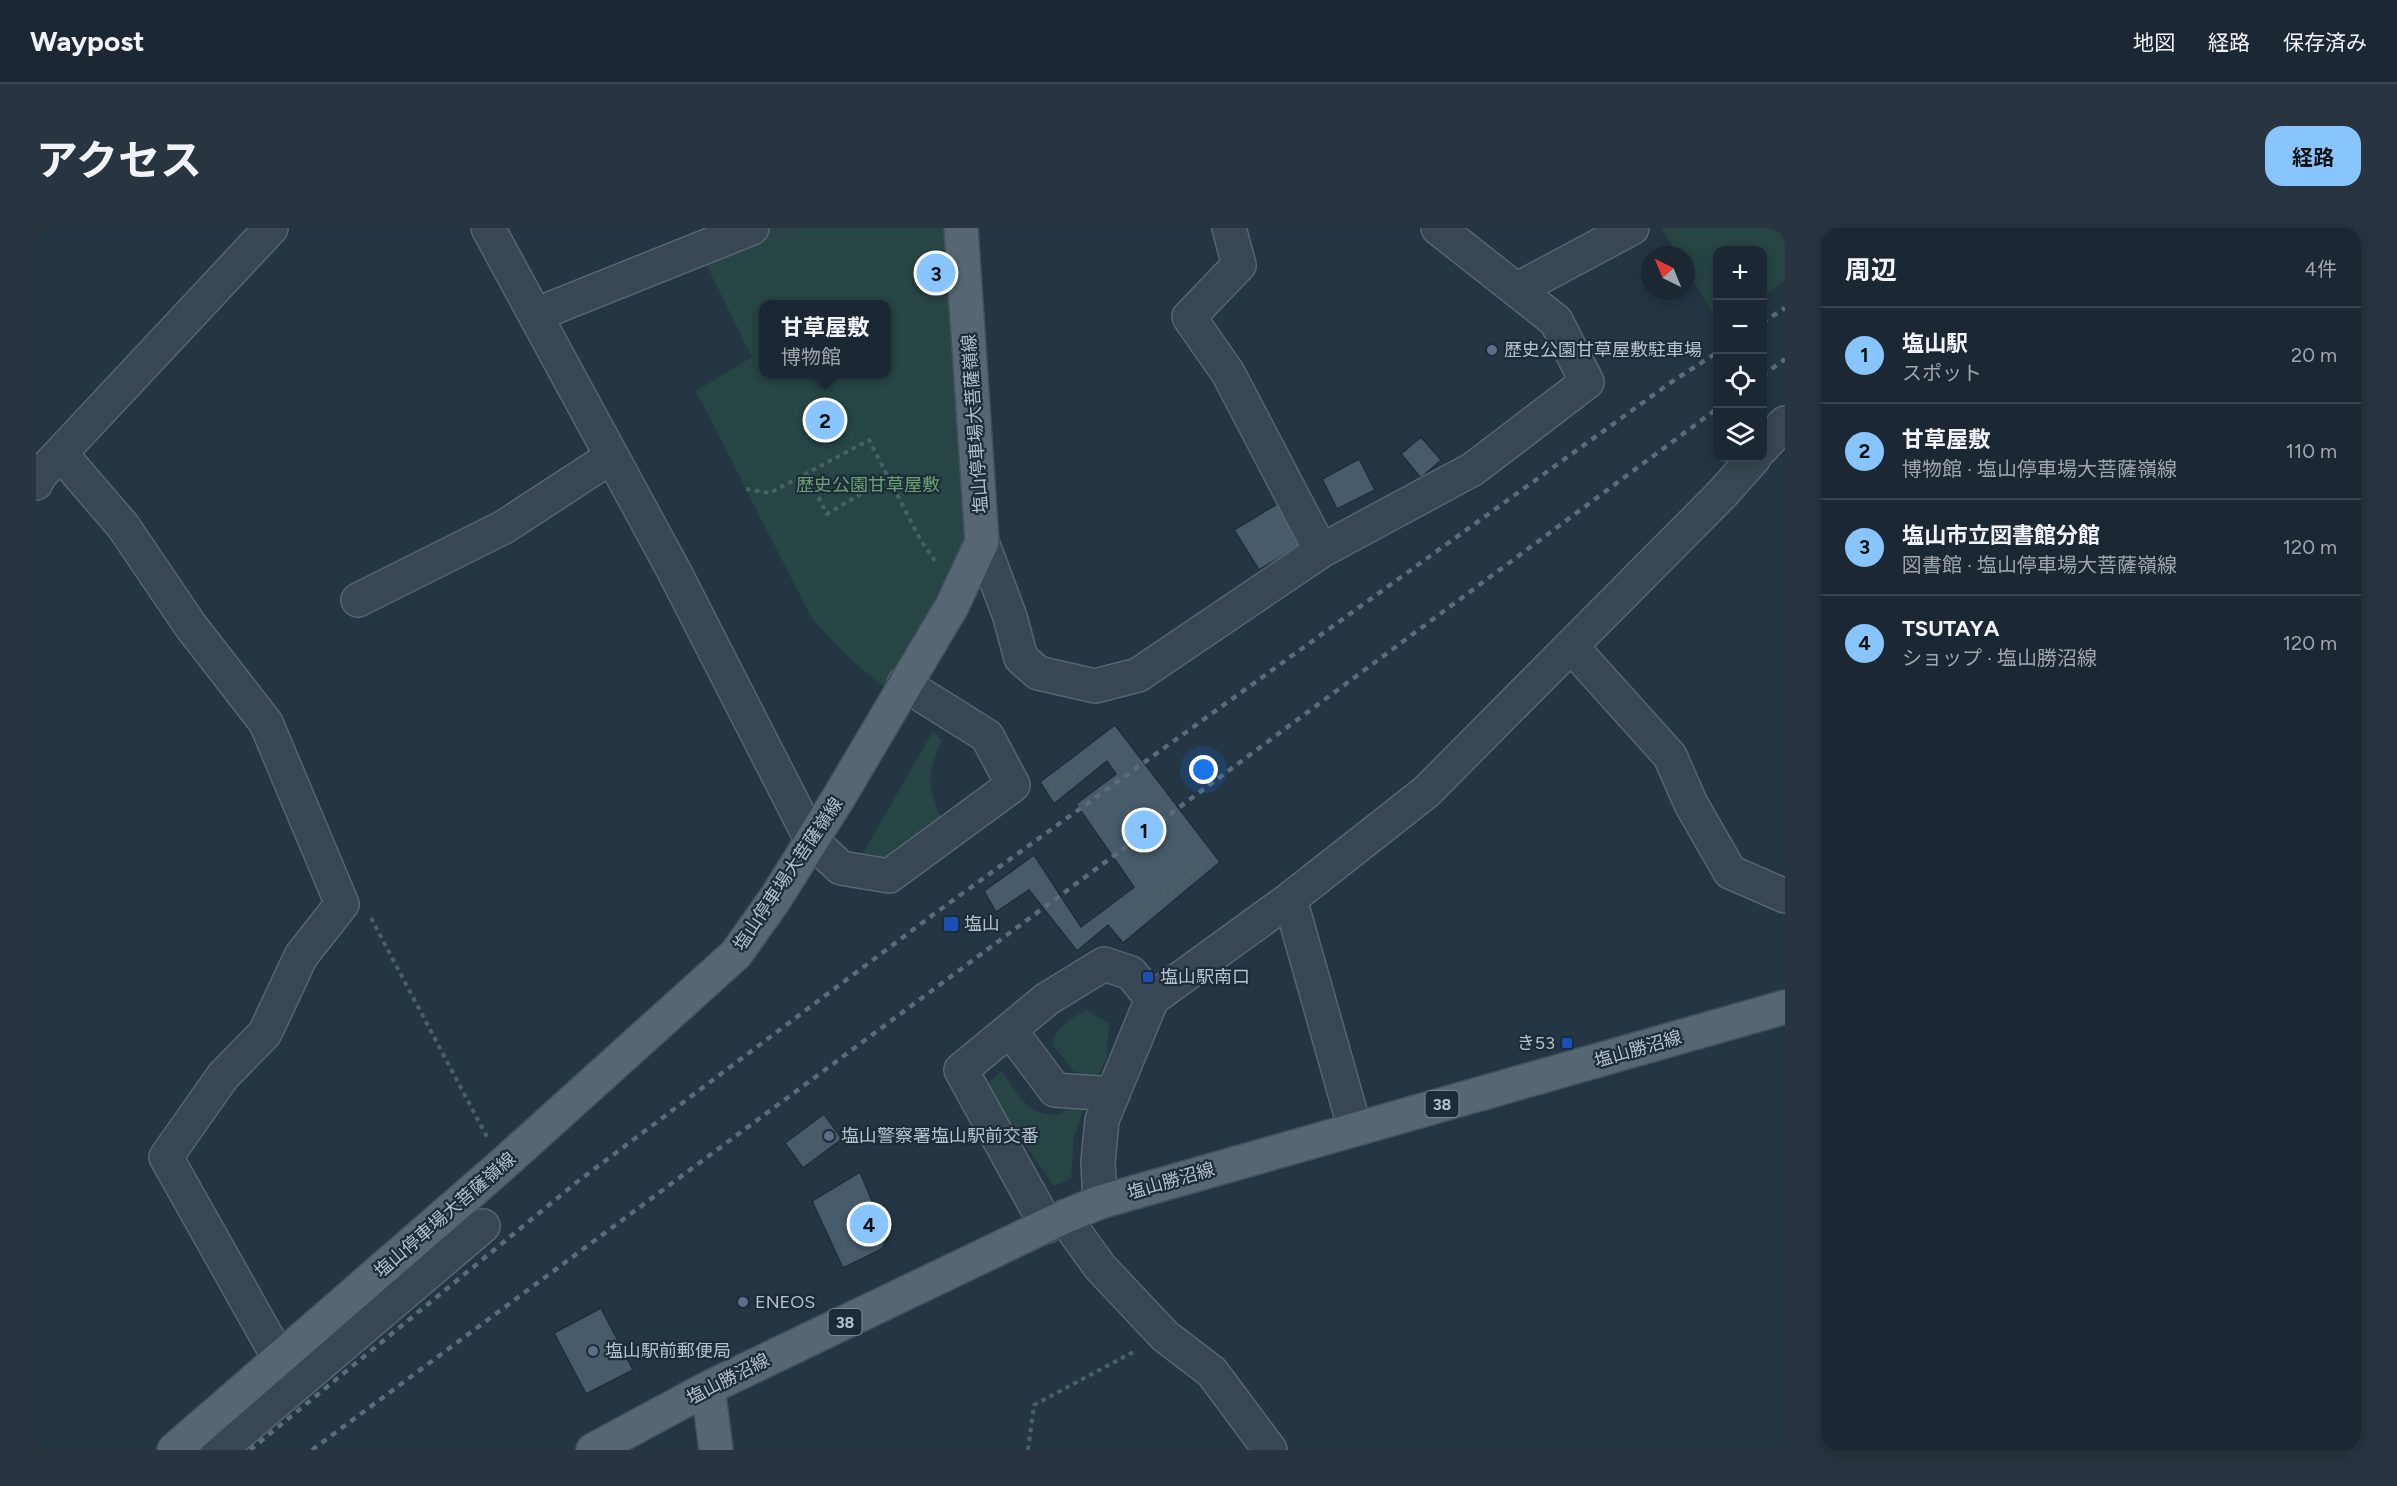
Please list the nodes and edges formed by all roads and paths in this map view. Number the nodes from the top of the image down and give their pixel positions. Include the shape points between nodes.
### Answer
1 (271, 228) edge
2 (488, 228) edge
3 (752, 228) edge
4 (961, 228) edge
5 (1229, 228) edge
6 (1438, 228) edge
7 (1632, 228) edge
8 (1518, 290) junction
9 (535, 315) junction
10 (1785, 423) edge
11 (1767, 443) edge
12 (611, 457) junction
13 (1750, 462) edge
14 (43, 470) edge
15 (806, 474) junction
16 (888, 478) junction
17 (746, 489) dead end
18 (982, 542) junction
19 (1321, 551) junction
20 (957, 596) junction
21 (358, 600) dead end
22 (1571, 646) junction
23 (904, 684) junction
24 (1108, 746) dead end
25 (1050, 792) dead end
26 (812, 841) junction
27 (1203, 865) dead end
28 (1785, 896) edge
29 (1290, 899) junction
30 (342, 904) junction
31 (1134, 918) dead end
32 (1152, 999) junction
33 (1785, 1007) edge
34 (1010, 1030) junction
35 (1113, 1094) junction
36 (1355, 1128) junction
37 (502, 1165) junction
38 (1100, 1202) junction
39 (1055, 1221) junction
40 (483, 1226) dead end
41 (1165, 1336) junction
42 (280, 1360) junction
43 (708, 1388) junction
44 (174, 1450) edge
45 (219, 1450) edge
46 (593, 1450) edge
47 (716, 1450) edge
48 (1028, 1450) edge
49 (1270, 1450) edge

1 - 14 street
2 - 9 street
3 - 9 street
4 - 18 main road, 塩山停車場大菩薩嶺線
5 - 19 street via 1239,265 1189,316 1228,373
6 - 8 street
7 - 8 street
8 - 19 street via 1556,321 1587,382 1473,469
9 - 12 street
10 - 11 street
12 - 21 street via 504,527
12 - 26 street
13 - 22 street
14 - 30 street via 123,526 190,625 266,723
15 - 16 path via 869,440
15 - 16 path via 827,514
15 - 17 path via 770,493
16 - 20 path via 921,541
18 - 19 street via 1021,658 1038,673 1095,686 1138,675
18 - 20 main road, 塩山停車場大菩薩嶺線
20 - 23 main road, 塩山停車場大菩薩嶺線
22 - 28 street via 1670,756 1691,804 1730,872
22 - 29 street via 1426,792
23 - 26 main road, 塩山停車場大菩薩嶺線
23 - 26 street via 987,736 1013,785 889,876 841,868
24 - 25 path
26 - 37 main road, 塩山停車場大菩薩嶺線 via 736,954
27 - 31 path
29 - 32 street
29 - 36 street
30 - 37 path via 361,900
30 - 42 street via 301,956 265,1032 223,1076 166,1157
32 - 34 street via 1131,973 1104,964 1047,999
32 - 35 street
33 - 36 main road, 塩山勝沼線 / 38
34 - 35 street via 1055,1090
34 - 39 street via 961,1070
35 - 38 street via 1102,1120
36 - 38 main road, 塩山勝沼線 / 38
37 - 42 main road, 塩山停車場大菩薩嶺線
38 - 39 main road, 塩山勝沼線 / 38
39 - 41 street
39 - 43 main road, 塩山勝沼線 / 38
40 - 45 street
41 - 48 path via 1034,1405
41 - 49 street via 1212,1372
42 - 44 main road, 塩山停車場大菩薩嶺線
43 - 46 main road, 塩山勝沼線 / 38
43 - 47 main road

